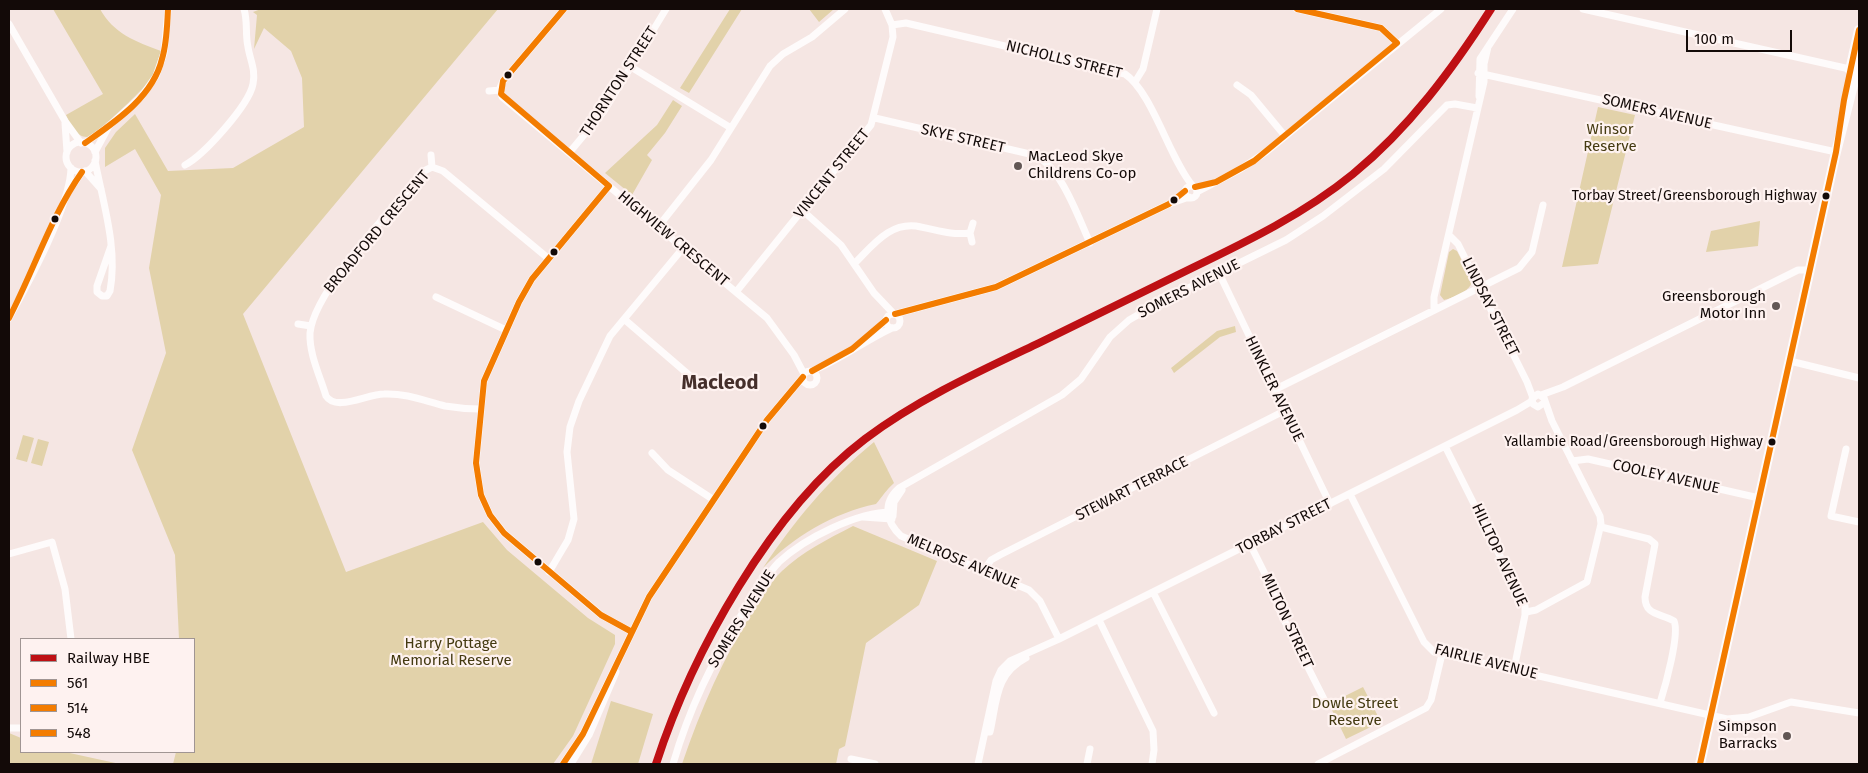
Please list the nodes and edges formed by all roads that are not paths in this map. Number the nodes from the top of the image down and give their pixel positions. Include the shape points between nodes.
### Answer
1 (168, 9) edge
2 (244, 9) edge
3 (564, 9) edge
4 (666, 9) edge
5 (845, 9) edge
6 (886, 9) edge
7 (1157, 9) edge
8 (1297, 9) edge
9 (1440, 9) edge
10 (1513, 9) edge
11 (1583, 9) edge
12 (9, 24) edge
13 (892, 25) junction
14 (1859, 30) edge
15 (1397, 44) junction
16 (631, 67) junction
17 (1856, 67) edge
18 (1482, 74) junction
19 (1135, 82) junction
20 (1237, 85) dead end
21 (500, 90) junction
22 (489, 91) dead end
23 (1477, 108) junction
24 (875, 118) junction
25 (65, 121) junction
26 (109, 126) junction
27 (731, 128) junction
28 (1285, 136) junction
29 (83, 143) junction
30 (67, 152) junction
31 (95, 152) junction
32 (1836, 152) junction
33 (569, 153) junction
34 (431, 155) dead end
35 (95, 161) junction
36 (185, 165) dead end
37 (432, 167) junction
38 (71, 168) junction
39 (83, 172) junction
40 (609, 186) junction
41 (101, 189) junction
42 (1191, 190) junction
43 (66, 195) junction
44 (1543, 205) dead end
45 (802, 210) junction
46 (972, 223) dead end
47 (658, 227) junction
48 (970, 233) junction
49 (1449, 235) junction
50 (972, 242) dead end
51 (1090, 243) junction
52 (111, 246) junction
53 (683, 248) junction
54 (549, 259) junction
55 (854, 264) junction
56 (1810, 270) junction
57 (1218, 273) junction
58 (1480, 287) junction
59 (736, 292) junction
60 (874, 293) junction
61 (436, 297) dead end
62 (919, 307) junction
63 (1438, 308) junction
64 (895, 314) junction
65 (9, 318) edge
66 (624, 319) junction
67 (886, 319) junction
68 (900, 323) junction
69 (298, 324) dead end
70 (311, 326) junction
71 (892, 328) junction
72 (506, 330) junction
73 (866, 340) junction
74 (1790, 360) junction
75 (832, 363) junction
76 (807, 373) junction
77 (689, 375) dead end
78 (1859, 378) edge
79 (817, 380) junction
80 (808, 385) junction
81 (1274, 390) junction
82 (784, 398) junction
83 (1539, 401) junction
84 (480, 410) junction
85 (1284, 411) junction
86 (1445, 446) junction
87 (1846, 449) dead end
88 (652, 454) dead end
89 (1572, 461) junction
90 (1350, 494) junction
91 (1759, 498) junction
92 (714, 500) junction
93 (1330, 504) junction
94 (890, 516) junction
95 (1859, 522) edge
96 (1601, 527) junction
97 (1250, 544) junction
98 (9, 554) edge
99 (984, 570) junction
100 (549, 572) junction
101 (1153, 592) junction
102 (1526, 612) junction
103 (1099, 620) junction
104 (632, 632) junction
105 (71, 638) edge
106 (1059, 640) junction
107 (1442, 654) junction
108 (619, 660) junction
109 (1514, 670) junction
110 (1324, 699) dead end
111 (1660, 702) junction
112 (1214, 713) dead end
113 (1859, 713) edge
114 (1712, 714) junction
115 (1090, 749) dead end
116 (851, 759) dead end
117 (564, 764) edge
118 (571, 764) edge
119 (673, 764) edge
120 (875, 764) edge
121 (980, 764) edge
122 (1086, 764) edge
123 (1152, 764) edge
124 (1318, 764) edge
125 (1700, 764) edge

1 - 26 street via 164,53 156,76 142,96
2 - 36 street via 254,72 252,89 203,153
3 - 21 street via 503,81
4 - 16 street, THORNTON STREET
5 - 27 street via 812,37 776,60
6 - 13 street, VINCENT STREET
7 - 19 street via 1143,69
8 - 15 street via 1381,28
9 - 15 street
10 - 18 street, LINDSAY STREET via 1480,59
11 - 17 street
12 - 25 street
13 - 19 street, NICHOLLS STREET via 906,23 1113,70
13 - 24 street, VINCENT STREET via 893,37
14 - 17 highway
15 - 28 street
16 - 27 street
16 - 33 street, THORNTON STREET via 600,116
17 - 32 highway
18 - 23 street, LINDSAY STREET
18 - 32 street, SOMERS AVENUE
19 - 42 street, NICHOLLS STREET
20 - 28 street via 1251,95
21 - 22 street
21 - 33 street, HIGHVIEW CRESCENT via 507,102
23 - 49 street, LINDSAY STREET
23 - 57 street, SOMERS AVENUE via 1446,105 1384,170 1339,206 1291,237
24 - 45 street, VINCENT STREET
24 - 51 street, SKYE STREET via 1045,160 1056,173
25 - 29 street
25 - 30 street
26 - 29 street
26 - 31 street
27 - 47 street via 705,169
28 - 42 street via 1254,161 1216,182
29 - 30 street via 73,145
29 - 31 street
30 - 38 street
31 - 35 street
32 - 56 highway
33 - 40 street, HIGHVIEW CRESCENT
34 - 37 street, BROADFORD CRESCENT
35 - 39 street
35 - 41 street
37 - 54 street, BROADFORD CRESCENT via 443,171
37 - 70 street, BROADFORD CRESCENT via 424,171 347,264 321,300
38 - 39 street
38 - 43 street
39 - 41 street
39 - 43 street
40 - 47 street, HIGHVIEW CRESCENT
40 - 54 street
41 - 52 street
42 - 51 street
43 - 65 street
44 - 58 street via 1529,258 1519,268
45 - 55 street via 834,237
45 - 59 street, VINCENT STREET
46 - 48 street
47 - 53 street, HIGHVIEW CRESCENT
48 - 50 street
48 - 55 street via 947,234 917,226 900,227 882,236
49 - 58 street, LINDSAY STREET via 1458,244
49 - 63 street, LINDSAY STREET via 1438,288
51 - 62 street via 996,287
52 - 52 street via 111,288 107,296 102,296 96,292 97,286
53 - 59 street, HIGHVIEW CRESCENT
53 - 66 street
54 - 72 street via 526,288
55 - 60 street
56 - 74 highway
56 - 83 street, TORBAY STREET via 1798,270
57 - 81 street, HINKLER AVENUE
57 - 94 street, SOMERS AVENUE via 1129,320 1110,338 1081,379 1062,395 906,486 896,498
58 - 63 street
58 - 83 street, LINDSAY STREET
59 - 76 street, HIGHVIEW CRESCENT via 771,322
60 - 64 street
60 - 67 street
61 - 72 street
62 - 64 street
62 - 68 street
63 - 81 street
64 - 67 street
64 - 68 street
66 - 77 street
66 - 100 street via 605,346 574,415 568,452 574,519 565,546
67 - 71 street
67 - 73 street
68 - 71 street
69 - 70 street
70 - 84 street, BROADFORD CRESCENT via 312,351 326,396 333,403 373,394 394,394 455,408
71 - 73 street
72 - 84 street via 486,373
73 - 75 street
74 - 78 street
74 - 91 highway
75 - 76 street
75 - 79 street
76 - 79 street via 816,373
76 - 80 street
76 - 82 street
79 - 80 street
80 - 82 street
81 - 85 street, HINKLER AVENUE
82 - 92 street
83 - 86 street, TORBAY STREET
83 - 89 street, LINDSAY STREET
84 - 100 street via 476,463 481,495 490,515 504,533
85 - 93 street, HINKLER AVENUE
85 - 99 street, STEWART TERRACE via 1000,555 991,560
86 - 90 street, TORBAY STREET
86 - 102 street, HILLTOP AVENUE via 1524,602
87 - 95 street via 1831,516
88 - 92 street via 668,470
89 - 91 street, COOLEY AVENUE via 1588,459
89 - 96 street, LINDSAY STREET via 1600,516
90 - 93 street, TORBAY STREET
90 - 107 street, FAIRLIE AVENUE via 1424,642 1431,650
91 - 114 highway
92 - 104 street via 649,597
93 - 97 street, TORBAY STREET
94 - 99 street, MELROSE AVENUE via 899,534 908,540
94 - 119 street, SOMERS AVENUE via 860,517 844,522 794,550 766,577 710,670
96 - 102 street via 1587,582 1536,610
96 - 111 street via 1649,539 1655,544 1646,605 1654,614 1674,621 1676,630
97 - 101 street, TORBAY STREET
97 - 110 street, MILTON STREET
98 - 105 street via 52,542 65,589
99 - 106 street, MELROSE AVENUE via 1034,593
100 - 104 street via 601,616
101 - 103 street, TORBAY STREET
101 - 112 street
102 - 109 street, HILLTOP AVENUE
103 - 106 street, TORBAY STREET
103 - 123 street via 1153,731
104 - 108 street
106 - 121 street, TORBAY STREET via 1007,667
107 - 109 street, FAIRLIE AVENUE
107 - 124 street via 1431,700 1426,708
108 - 117 street via 583,734
108 - 118 street via 615,677 589,735
109 - 111 street, FAIRLIE AVENUE
111 - 114 street, FAIRLIE AVENUE
113 - 114 street, FAIRLIE AVENUE via 1800,701 1784,703 1744,719 1727,719
114 - 125 highway
115 - 122 street
116 - 120 street

